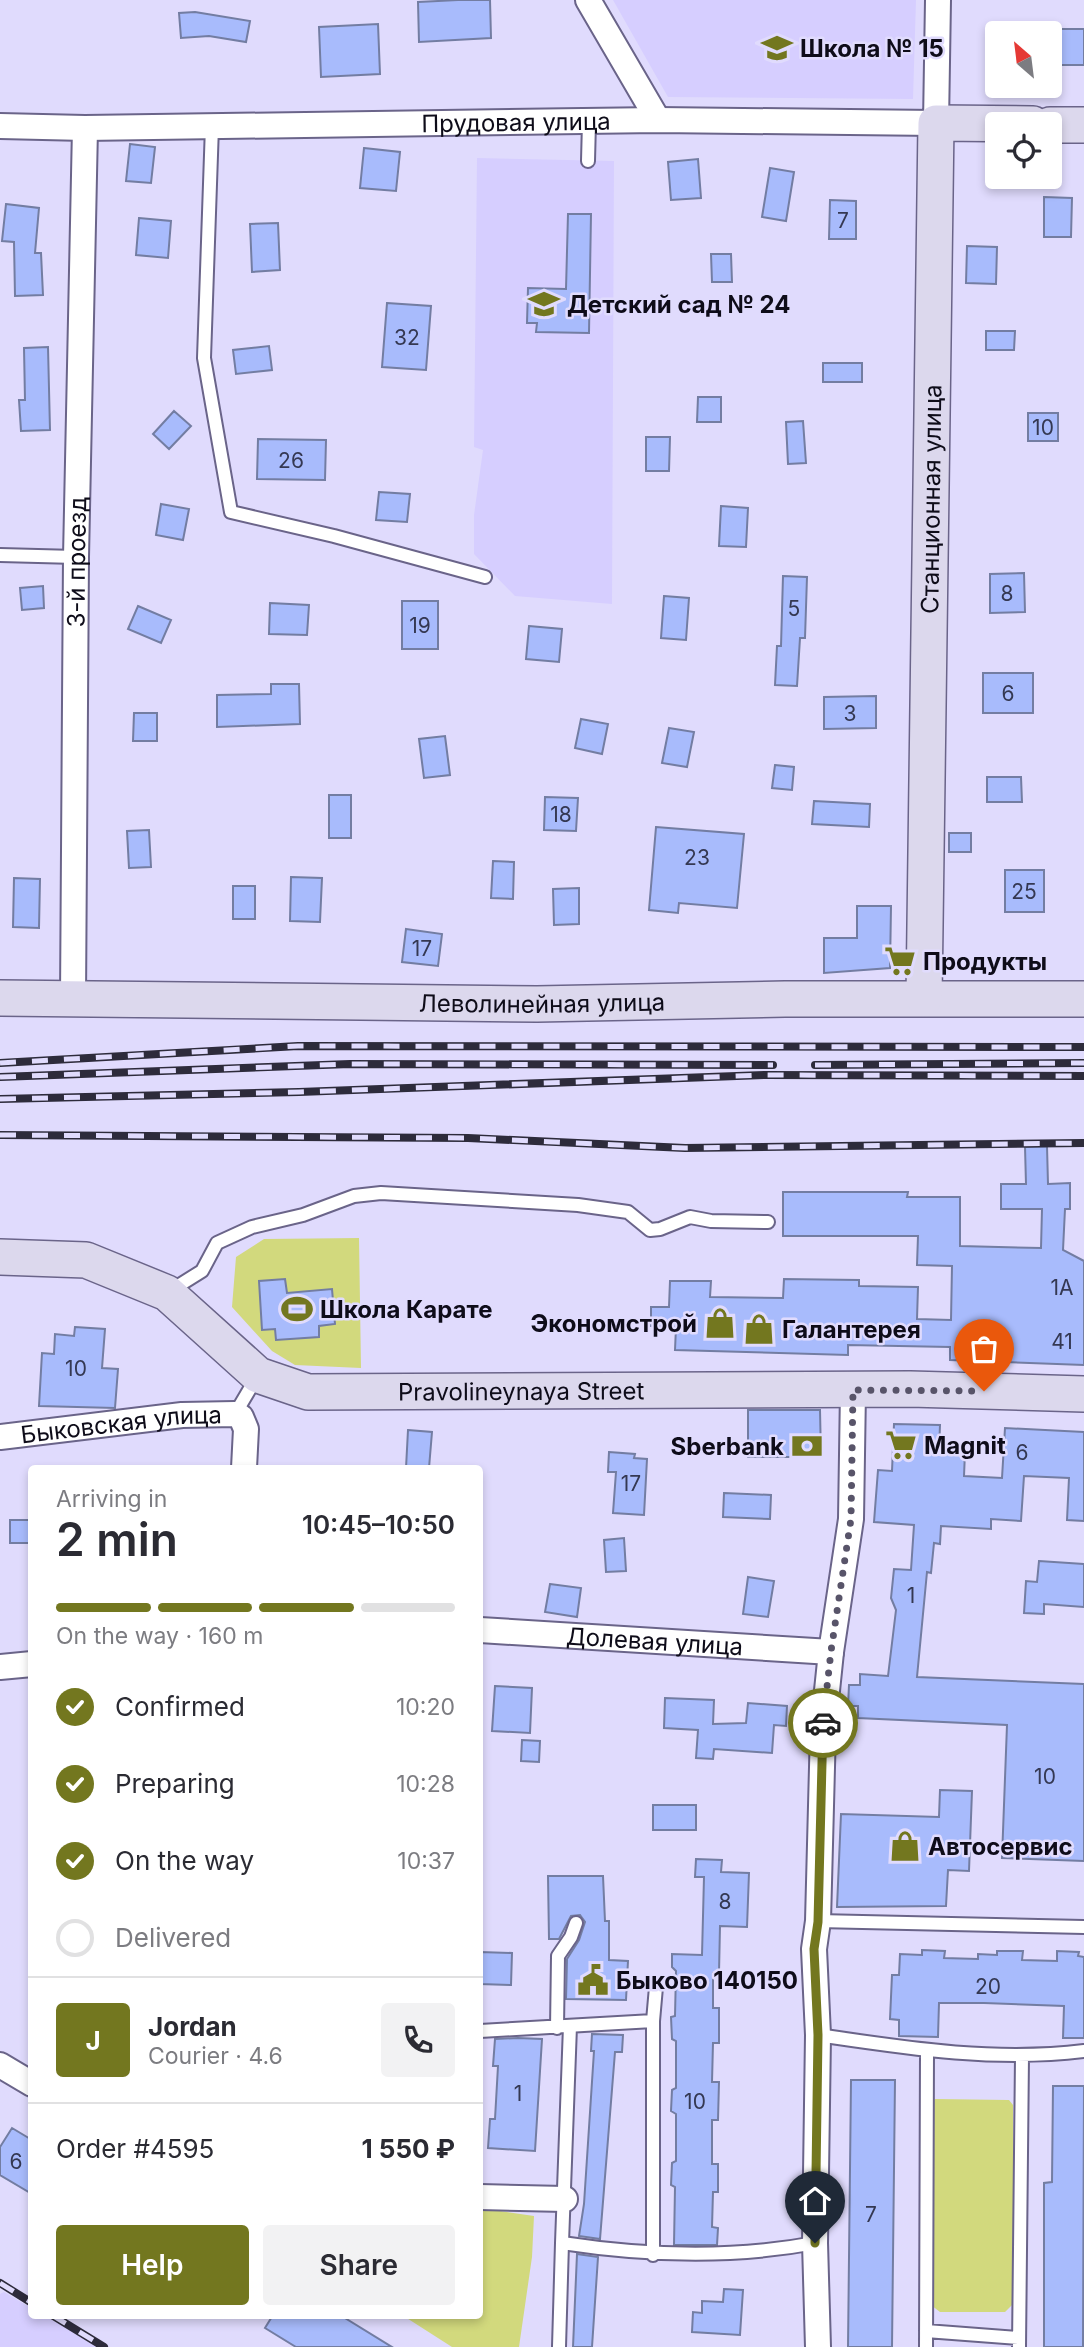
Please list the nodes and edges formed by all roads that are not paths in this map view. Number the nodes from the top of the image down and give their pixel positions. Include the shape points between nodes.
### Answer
1 (588, 0) edge
2 (938, 0) edge
3 (658, 120) junction
4 (589, 122) junction
5 (936, 123) junction
6 (985, 124) edge
7 (1062, 125) edge
8 (1084, 125) edge
9 (0, 126) edge
10 (212, 126) junction
11 (85, 128) junction
12 (588, 161) dead end
13 (0, 555) edge
14 (76, 557) junction
15 (485, 577) dead end
16 (73, 998) junction
17 (924, 998) junction
18 (0, 999) edge
19 (1084, 999) edge
20 (768, 1222) dead end
21 (0, 1257) edge
22 (167, 1293) junction
23 (258, 1376) junction
24 (853, 1390) junction
25 (1084, 1394) edge
26 (238, 1416) junction
27 (0, 1437) edge
28 (244, 1465) edge
29 (483, 1630) edge
30 (831, 1651) junction
31 (28, 1664) edge
32 (0, 1667) edge
33 (818, 1922) junction
34 (576, 1923) dead end
35 (1084, 1927) edge
36 (656, 1987) dead end
37 (653, 2021) junction
38 (563, 2027) junction
39 (483, 2031) edge
40 (818, 2035) junction
41 (1084, 2051) edge
42 (927, 2052) junction
43 (1022, 2056) junction
44 (0, 2065) edge
45 (28, 2082) edge
46 (483, 2197) edge
47 (565, 2199) junction
48 (562, 2242) junction
49 (815, 2243) junction
50 (653, 2255) junction
51 (926, 2331) junction
52 (1019, 2342) edge
53 (559, 2347) edge
54 (818, 2347) edge
55 (926, 2347) edge

1 - 3 street
2 - 5 street, Станционная улица
3 - 4 street, Прудовая улица
3 - 5 street, Прудовая улица
4 - 10 street, Прудовая улица
4 - 12 lane
5 - 6 main road, Прудовая улица
5 - 17 main road, Станционная улица
7 - 8 main road
9 - 11 street, Прудовая улица
10 - 11 street, Прудовая улица
10 - 15 lane via 204,358 231,512
11 - 14 street, 3-й проезд
13 - 14 lane
14 - 16 street, 3-й проезд
16 - 17 main road, Леволинейная улица via 537,1004
16 - 18 main road, Леволинейная улица
17 - 19 main road, Леволинейная улица
20 - 22 lane via 690,1217 650,1230 628,1212 578,1205 381,1193 354,1196 217,1242 202,1271
21 - 22 main road, Pravolineynaya Street via 86,1260
22 - 23 main road, Pravolineynaya Street
23 - 24 main road, Pravolineynaya Street via 308,1392
23 - 26 lane
24 - 25 main road, Pravolineynaya Street
24 - 30 street via 851,1519
26 - 27 street, Быковская улица via 182,1415
26 - 28 street via 246,1429
29 - 30 street, Долевая улица
30 - 33 street via 823,1729
31 - 32 street
33 - 35 lane
33 - 40 street via 814,1949
34 - 38 lane via 558,1956
36 - 37 lane
37 - 38 lane
37 - 50 lane
38 - 39 lane
38 - 47 lane
40 - 42 lane
40 - 49 street
41 - 43 lane
42 - 43 lane
42 - 51 lane
43 - 52 lane
44 - 45 street
46 - 47 street
47 - 48 lane
48 - 50 lane
48 - 53 lane
49 - 50 lane via 762,2253
49 - 54 street
51 - 52 lane
51 - 55 lane

